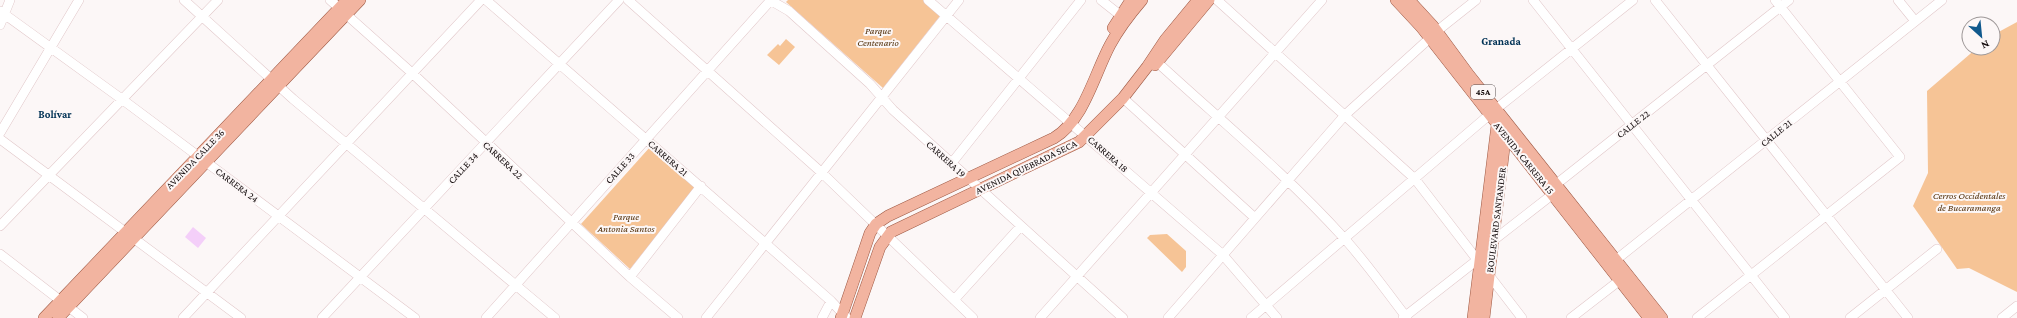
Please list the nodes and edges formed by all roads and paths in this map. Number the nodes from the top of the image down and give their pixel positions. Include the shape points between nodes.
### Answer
1 (10, 0) edge
2 (79, 0) edge
3 (184, 0) edge
4 (218, 0) edge
5 (330, 0) edge
6 (360, 0) edge
7 (481, 0) edge
8 (486, 0) edge
9 (619, 0) edge
10 (628, 0) edge
11 (771, 0) edge
12 (928, 0) edge
13 (959, 0) edge
14 (1081, 0) edge
15 (1101, 0) edge
16 (1131, 0) edge
17 (1142, 0) edge
18 (1198, 0) edge
19 (1209, 0) edge
20 (1217, 0) edge
21 (1322, 0) edge
22 (1396, 0) edge
23 (1409, 0) edge
24 (1476, 0) edge
25 (1533, 0) edge
26 (1633, 0) edge
27 (1655, 0) edge
28 (1789, 0) edge
29 (1898, 0) edge
30 (1942, 0) edge
31 (1778, 3) edge
32 (344, 7) edge
33 (2, 12) edge
34 (202, 16) junction
35 (946, 16) junction
36 (1126, 16) junction
37 (1915, 21) junction
38 (0, 25) edge
39 (1433, 35) junction
40 (51, 47) junction
41 (1572, 49) junction
42 (1275, 52) junction
43 (1157, 62) junction
44 (560, 64) junction
45 (1707, 65) junction
46 (708, 71) junction
47 (412, 74) junction
48 (1018, 77) junction
49 (274, 82) junction
50 (1840, 82) junction
51 (881, 97) junction
52 (1123, 98) junction
53 (123, 100) junction
54 (1493, 112) junction
55 (1345, 116) junction
56 (1218, 117) junction
57 (1072, 123) junction
58 (1502, 124) junction
59 (1632, 124) junction
60 (0, 133) edge
61 (1087, 136) junction
62 (1506, 136) junction
63 (0, 139) edge
64 (646, 139) junction
65 (1766, 140) junction
66 (347, 143) junction
67 (486, 143) junction
68 (1185, 155) junction
69 (202, 159) junction
70 (951, 164) junction
71 (821, 172) junction
72 (50, 175) junction
73 (968, 179) junction
74 (1415, 179) junction
75 (1289, 180) junction
76 (701, 186) junction
77 (979, 189) junction
78 (1555, 189) junction
79 (1152, 192) junction
80 (1692, 200) junction
81 (425, 208) junction
82 (278, 216) junction
83 (1826, 216) junction
84 (1255, 218) junction
85 (571, 223) junction
86 (876, 224) junction
87 (0, 226) edge
88 (1020, 227) junction
89 (130, 234) junction
90 (888, 235) junction
91 (1345, 238) junction
92 (1493, 240) junction
93 (765, 243) junction
94 (1937, 249) dead end
95 (0, 254) edge
96 (1223, 255) junction
97 (1480, 257) junction
98 (1612, 263) junction
99 (1489, 275) junction
100 (1751, 275) junction
101 (360, 277) junction
102 (630, 277) junction
103 (1077, 277) junction
104 (1624, 277) junction
105 (516, 285) junction
106 (1886, 290) junction
107 (207, 293) junction
108 (954, 300) junction
109 (831, 301) junction
110 (64, 304) junction
111 (1267, 305) junction
112 (2017, 306) edge
113 (409, 316) edge
114 (843, 316) edge
115 (1405, 317) edge
116 (44, 318) edge
117 (58, 318) edge
118 (83, 318) edge
119 (183, 318) edge
120 (241, 318) edge
121 (322, 318) edge
122 (486, 318) edge
123 (554, 318) edge
124 (678, 318) edge
125 (706, 318) edge
126 (822, 318) edge
127 (855, 318) edge
128 (973, 318) edge
129 (1040, 318) edge
130 (1123, 318) edge
131 (1168, 318) edge
132 (1251, 318) edge
133 (1277, 318) edge
134 (1473, 318) edge
135 (1484, 318) edge
136 (1522, 318) edge
137 (1571, 318) edge
138 (1649, 318) edge
139 (1662, 318) edge
140 (1697, 318) edge
141 (1786, 318) edge
142 (1850, 318) edge
143 (1908, 318) edge
144 (2002, 318) edge

1 - 33 street
2 - 40 street
3 - 34 street
4 - 34 street
5 - 32 street, CARRERA 22
6 - 32 main road, AVENIDA CALLE 36
7 - 47 street
8 - 44 street, CARRERA 21
9 - 44 street, CALLE 34
10 - 46 street
11 - 46 street, CALLE 33
11 - 51 street, CARRERA 19 via 789,11
12 - 35 street, CARRERA 18
13 - 35 street
14 - 48 street
15 - 36 street
16 - 36 main road
17 - 36 main road
18 - 52 main road, AVENIDA QUEBRADA SECA via 1164,40
19 - 43 main road
20 - 42 street
21 - 42 street
22 - 39 main road, AVENIDA CARRERA 15 / 45A
23 - 39 main road, AVENIDA CARRERA 15 / 45A
24 - 39 street
25 - 41 street
26 - 41 street
27 - 45 street
28 - 31 street, CALLE 22
29 - 37 street
30 - 37 street, CALLE 21
31 - 45 street, CALLE 22
31 - 50 street
32 - 47 street, CARRERA 22
32 - 49 main road, AVENIDA CALLE 36
33 - 38 street
33 - 40 street, CARRERA 24
34 - 49 street
34 - 53 street
35 - 48 street, CARRERA 18
35 - 51 street
36 - 57 main road, AVENIDA QUEBRADA SECA via 1114,28 1103,60
37 - 50 street, CALLE 21
39 - 54 main road, AVENIDA CARRERA 15 / 45A
39 - 55 street
40 - 53 street, CARRERA 24
40 - 60 street
41 - 54 street
41 - 59 street
42 - 55 street
42 - 56 street
43 - 52 main road
43 - 56 street
44 - 64 street, CARRERA 21
44 - 67 street, CALLE 34
45 - 59 street, CALLE 22
45 - 65 street
46 - 64 street, CALLE 33
46 - 71 street
47 - 66 street
47 - 67 street, CARRERA 22
48 - 57 street, CARRERA 18
48 - 70 street
49 - 66 street
49 - 69 main road, AVENIDA CALLE 36
50 - 65 street, CALLE 21
50 - 83 street via 1900,157
51 - 70 street, CARRERA 19
51 - 71 street
52 - 61 main road, AVENIDA QUEBRADA SECA
52 - 68 street
53 - 69 street, CARRERA 24
53 - 72 street
54 - 58 main road, AVENIDA CARRERA 15 / 45A
54 - 74 street
55 - 74 street
55 - 75 street
56 - 68 street
56 - 75 street
57 - 61 street, CARRERA 18
57 - 73 main road, AVENIDA QUEBRADA SECA via 1054,138
58 - 62 main road, BOULEVARD SANTANDER
58 - 78 main road, AVENIDA CARRERA 15 / 45A
58 - 97 main road, BOULEVARD SANTANDER
59 - 78 street, CALLE 22
59 - 80 street
61 - 77 main road, AVENIDA QUEBRADA SECA via 1073,146
61 - 79 street, CARRERA 18
62 - 78 main road, AVENIDA CARRERA 15 / 45A
62 - 92 main road, BOULEVARD SANTANDER
63 - 72 street
64 - 76 street, CARRERA 21
64 - 85 street, CALLE 33
65 - 80 street, CALLE 21
65 - 83 street
66 - 81 street
66 - 82 street
67 - 81 street, CALLE 34
67 - 85 street, CARRERA 22
68 - 79 street
68 - 84 street
69 - 82 street, CARRERA 24
69 - 89 main road, AVENIDA CALLE 36
70 - 73 street, CARRERA 19
71 - 86 street
71 - 93 street
72 - 87 street
72 - 89 street
73 - 77 street, CARRERA 19
73 - 86 main road, AVENIDA QUEBRADA SECA
74 - 91 street
74 - 97 street
75 - 84 street
75 - 91 street
76 - 93 street, CARRERA 21
76 - 102 street
77 - 88 street, CARRERA 19
77 - 90 main road, AVENIDA QUEBRADA SECA via 897,228
78 - 92 street, CALLE 22
78 - 98 main road, AVENIDA CARRERA 15 / 45A
79 - 96 street, CARRERA 18
79 - 103 street
80 - 98 street, CALLE 21
80 - 100 street
81 - 101 street, CALLE 34
81 - 105 street
82 - 101 street, CARRERA 24
82 - 107 street
83 - 100 street
83 - 106 street
84 - 96 street
85 - 102 street, CARRERA 22
85 - 105 street, CALLE 33
86 - 90 street
86 - 114 main road via 870,234
88 - 103 street, CARRERA 19
88 - 108 street
89 - 107 street
89 - 110 main road, AVENIDA CALLE 36
90 - 108 street
90 - 127 main road, AVENIDA QUEBRADA SECA via 880,247
91 - 111 street
91 - 115 street
92 - 97 street, CALLE 22
92 - 99 main road, BOULEVARD SANTANDER
93 - 109 street, CARRERA 21
93 - 125 street
94 - 106 street
95 - 110 street
96 - 111 street, CARRERA 18
96 - 131 street
97 - 99 street
97 - 115 street, CALLE 22
97 - 134 main road, BOULEVARD SANTANDER
98 - 104 main road, AVENIDA CARRERA 15 / 45A
99 - 135 main road, BOULEVARD SANTANDER
99 - 136 street
100 - 140 street
100 - 141 street
101 - 113 street, CARRERA 24
101 - 121 street, CALLE 34
102 - 124 street, CARRERA 22
103 - 129 street
103 - 130 street, CARRERA 19
104 - 137 street
104 - 138 main road, AVENIDA CARRERA 15 / 45A
104 - 139 main road, AVENIDA CARRERA 15 / 45A
105 - 122 street, CALLE 33
105 - 123 street
106 - 142 street
106 - 143 street
107 - 119 street
107 - 120 street
108 - 128 street
109 - 114 street, CARRERA 21
109 - 126 street
110 - 116 main road, AVENIDA CALLE 36
110 - 117 main road, AVENIDA CALLE 36
110 - 118 street
111 - 132 street
111 - 133 street, CARRERA 18
112 - 144 street

